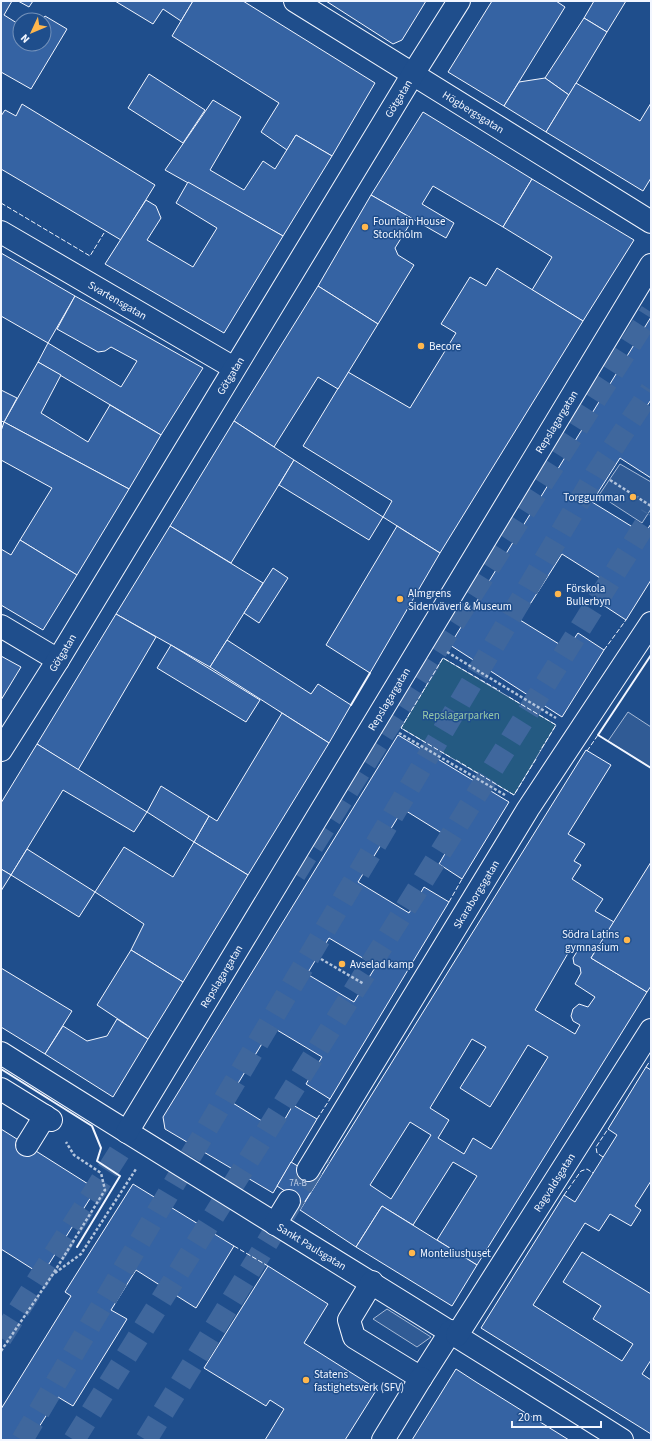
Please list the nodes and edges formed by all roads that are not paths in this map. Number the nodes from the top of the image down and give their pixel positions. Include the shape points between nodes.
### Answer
1 (295, 1) edge
2 (459, 1) edge
3 (413, 74) junction
4 (651, 222) edge
5 (1, 232) edge
6 (651, 265) edge
7 (234, 368) junction
8 (651, 623) edge
9 (1, 626) edge
10 (58, 660) junction
11 (1, 750) edge
12 (651, 1030) edge
13 (1, 1053) edge
14 (1, 1089) edge
15 (127, 1132) junction
16 (27, 1145) dead end
17 (308, 1170) tunnel mouth
18 (289, 1201) dead end
19 (275, 1224) junction
20 (372, 1282) junction
21 (454, 1333) junction
22 (421, 1378) junction
23 (383, 1440) edge
24 (622, 1440) edge

1 - 3 street, Högbergsgatan
2 - 3 street, Götgatan
3 - 4 street, Högbergsgatan
3 - 7 street, Götgatan
5 - 7 street, Svartensgatan
6 - 15 street, Repslagargatan
7 - 10 street, Götgatan
8 - 17 street, Skaraborgsgatan via 528,808
9 - 10 street
10 - 11 street, Götgatan
12 - 21 street, Ragvaldsgatan
13 - 15 street, Sankt Paulsgatan
14 - 16 street via 48,1118
15 - 19 street, Sankt Paulsgatan
18 - 19 street
19 - 20 street, Sankt Paulsgatan
20 - 21 street, Sankt Paulsgatan
20 - 22 street via 349,1320 354,1338
21 - 22 street, Ragvaldsgatan
21 - 24 street, Sankt Paulsgatan
22 - 23 street

